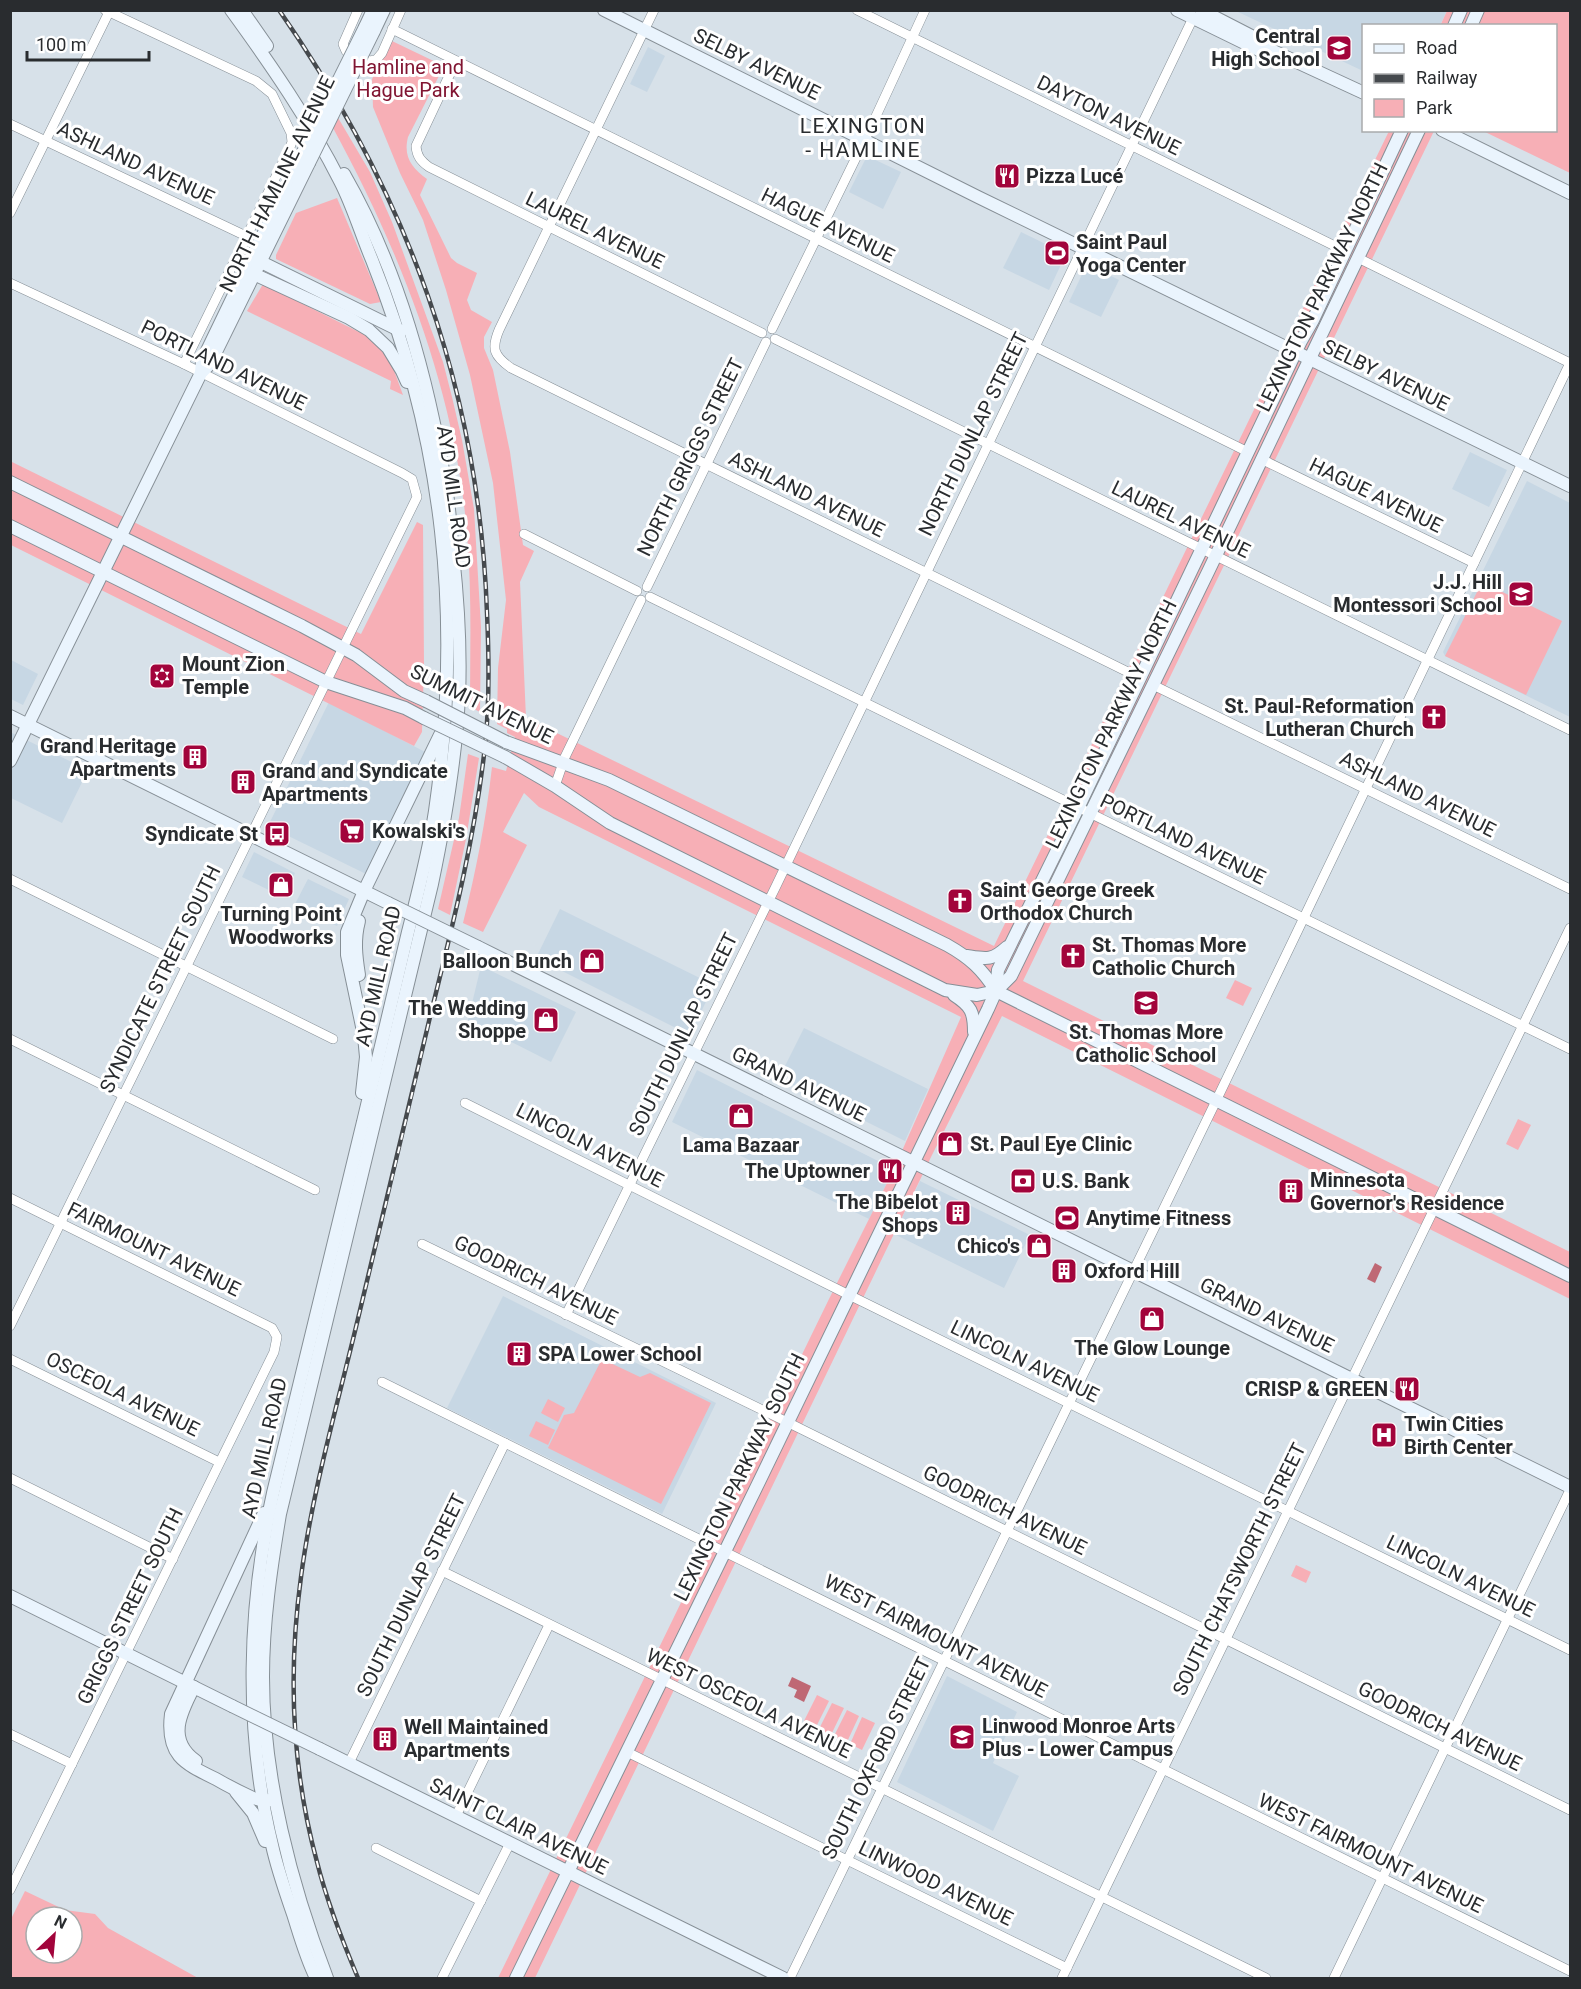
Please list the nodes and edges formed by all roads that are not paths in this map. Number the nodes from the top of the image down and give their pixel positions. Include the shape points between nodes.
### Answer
1 (231, 10) edge
2 (242, 10) edge
3 (373, 10) edge
4 (384, 10) edge
5 (401, 10) edge
6 (604, 10) edge
7 (654, 10) edge
8 (857, 10) edge
9 (925, 10) edge
10 (1177, 10) edge
11 (1461, 10) edge
12 (1478, 10) edge
13 (108, 11) edge
14 (356, 11) edge
15 (1197, 14) edge
16 (1455, 24) edge
17 (1472, 24) edge
18 (370, 29) junction
19 (392, 29) junction
20 (645, 31) junction
21 (913, 38) junction
22 (456, 61) junction
23 (1362, 92) edge
24 (10, 124) edge
25 (596, 131) junction
26 (1401, 132) edge
27 (1418, 132) edge
28 (1446, 132) edge
29 (864, 140) junction
30 (46, 141) junction
31 (1132, 146) junction
32 (1570, 193) edge
33 (10, 213) edge
34 (550, 227) junction
35 (246, 236) junction
36 (815, 239) junction
37 (1083, 248) junction
38 (1345, 251) junction
39 (1358, 258) junction
40 (256, 260) junction
41 (250, 273) junction
42 (10, 283) edge
43 (349, 318) junction
44 (404, 334) junction
45 (767, 338) junction
46 (1035, 346) junction
47 (1297, 353) junction
48 (1309, 359) junction
49 (1570, 363) edge
50 (184, 364) junction
51 (201, 373) junction
52 (988, 444) junction
53 (428, 446) junction
54 (1248, 452) junction
55 (1261, 459) junction
56 (1523, 462) junction
57 (705, 464) junction
58 (10, 482) edge
59 (1570, 486) edge
60 (416, 487) joint
61 (10, 526) edge
62 (524, 534) dead end
63 (121, 536) junction
64 (1202, 549) junction
65 (1215, 556) junction
66 (1474, 563) junction
67 (104, 572) junction
68 (926, 573) junction
69 (647, 587) junction
70 (637, 591) junction
71 (645, 599) junction
72 (343, 648) junction
73 (1427, 661) junction
74 (1140, 678) junction
75 (326, 682) junction
76 (1153, 685) junction
77 (864, 702) junction
78 (10, 716) edge
79 (28, 725) junction
80 (445, 725) junction
81 (1570, 730) edge
82 (10, 761) edge
83 (563, 764) junction
84 (555, 786) junction
85 (1365, 788) junction
86 (1078, 808) junction
87 (1091, 814) junction
88 (250, 835) junction
89 (786, 866) junction
90 (10, 879) edge
91 (1570, 889) edge
92 (367, 892) junction
93 (768, 901) junction
94 (1303, 917) junction
95 (1570, 928) edge
96 (1010, 943) junction
97 (967, 956) junction
98 (187, 965) junction
99 (945, 990) junction
100 (996, 991) junction
101 (1524, 1026) junction
102 (974, 1036) junction
103 (10, 1039) edge
104 (333, 1039) dead end
105 (1570, 1049) edge
106 (693, 1053) junction
107 (385, 1055) junction
108 (124, 1095) junction
109 (1216, 1101) junction
110 (465, 1102) dead end
111 (359, 1137) junction
112 (913, 1162) junction
113 (630, 1185) junction
114 (315, 1190) dead end
115 (10, 1198) edge
116 (1434, 1208) junction
117 (61, 1223) junction
118 (422, 1244) dead end
119 (1132, 1270) junction
120 (1570, 1276) edge
121 (849, 1295) junction
122 (566, 1315) junction
123 (10, 1326) edge
124 (277, 1336) joint
125 (10, 1359) edge
126 (1352, 1379) junction
127 (382, 1382) dead end
128 (1069, 1402) junction
129 (787, 1422) junction
130 (505, 1443) junction
131 (219, 1462) junction
132 (10, 1479) edge
133 (1570, 1489) edge
134 (273, 1493) junction
135 (1288, 1510) junction
136 (1006, 1530) junction
137 (725, 1551) junction
138 (173, 1559) junction
139 (442, 1571) junction
140 (10, 1596) edge
141 (1508, 1619) junction
142 (549, 1625) junction
143 (1225, 1640) junction
144 (1570, 1650) edge
145 (127, 1653) junction
146 (943, 1661) junction
147 (662, 1679) junction
148 (190, 1685) junction
149 (10, 1734) edge
150 (1445, 1748) junction
151 (627, 1752) junction
152 (349, 1763) junction
153 (72, 1764) junction
154 (1163, 1769) junction
155 (882, 1788) junction
156 (233, 1789) junction
157 (267, 1798) junction
158 (1570, 1810) edge
159 (456, 1816) junction
160 (510, 1843) junction
161 (376, 1848) dead end
162 (848, 1859) junction
163 (14, 1872) edge
164 (569, 1873) junction
165 (1382, 1878) junction
166 (10, 1890) edge
167 (286, 1894) junction
168 (1101, 1896) junction
169 (481, 1901) junction
170 (1067, 1968) junction
171 (1570, 1971) edge
172 (316, 1978) edge
173 (327, 1978) edge
174 (442, 1978) edge
175 (516, 1978) edge
176 (783, 1978) edge
177 (789, 1978) edge
178 (1062, 1978) edge
179 (1266, 1978) edge
180 (1334, 1978) edge

1 - 44 main road, AYD MILL ROAD via 278,75 342,184
2 - 44 main road, AYD MILL ROAD via 288,76 354,190 401,302
3 - 18 main road, NORTH HAMLINE AVENUE
4 - 18 main road, NORTH HAMLINE AVENUE
5 - 19 street
6 - 20 main road, SELBY AVENUE
7 - 20 street
8 - 21 street, DAYTON AVENUE
9 - 21 street
10 - 15 main road
11 - 16 main road
12 - 17 main road
13 - 30 street
13 - 35 street, NORTH HAMLINE AVENUE via 256,81 272,94 292,142
14 - 19 street via 343,44 346,51 369,62 376,60
15 - 23 main road
15 - 31 street, NORTH DUNLAP STREET
18 - 40 main road, NORTH HAMLINE AVENUE, bridge
19 - 22 street, HAGUE AVENUE
20 - 25 street
20 - 29 main road, SELBY AVENUE
21 - 29 street
21 - 31 street, DAYTON AVENUE
22 - 25 street, HAGUE AVENUE
22 - 34 street, LAUREL AVENUE via 417,146 417,154 429,167
24 - 30 street, ASHLAND AVENUE
25 - 34 street
25 - 36 street, HAGUE AVENUE
26 - 38 main road, LEXINGTON PARKWAY NORTH
27 - 39 main road, LEXINGTON PARKWAY NORTH
28 - 32 main road
29 - 36 street
29 - 37 main road, SELBY AVENUE
30 - 33 street
30 - 35 street, ASHLAND AVENUE
31 - 37 street, NORTH DUNLAP STREET
31 - 38 street, DAYTON AVENUE
34 - 45 street, LAUREL AVENUE
34 - 57 street, ASHLAND AVENUE via 495,340 500,360
35 - 50 street, NORTH HAMLINE AVENUE
36 - 45 street via 772,329 765,329
36 - 46 street, HAGUE AVENUE
37 - 46 street, NORTH DUNLAP STREET
37 - 47 main road, SELBY AVENUE
38 - 47 main road, LEXINGTON PARKWAY NORTH
39 - 48 main road, LEXINGTON PARKWAY NORTH
39 - 49 street
40 - 41 main road, NORTH HAMLINE AVENUE
40 - 44 main road
41 - 43 main road
41 - 51 main road, NORTH HAMLINE AVENUE via 202,361
42 - 50 street, PORTLAND AVENUE
43 - 44 main road via 389,336
43 - 53 main road via 379,339 395,358
44 - 53 main road, AYD MILL ROAD
44 - 107 main road, AYD MILL ROAD via 423,372 447,489 458,603 459,695 446,816 432,884
45 - 52 street, LAUREL AVENUE
45 - 57 street, NORTH GRIGGS STREET
46 - 52 street, NORTH DUNLAP STREET
46 - 54 street, HAGUE AVENUE
47 - 48 main road, SELBY AVENUE
47 - 54 main road, LEXINGTON PARKWAY NORTH
48 - 55 main road, LEXINGTON PARKWAY NORTH
48 - 56 main road, SELBY AVENUE
49 - 56 street, SOUTH OXFORD STREET
50 - 51 street, PORTLAND AVENUE
51 - 60 street, PORTLAND AVENUE via 402,473
51 - 63 main road, NORTH HAMLINE AVENUE
52 - 64 street, LAUREL AVENUE
52 - 68 street, NORTH DUNLAP STREET
53 - 80 main road, AYD MILL ROAD via 447,590
54 - 64 main road, LEXINGTON PARKWAY NORTH
55 - 65 main road, LEXINGTON PARKWAY NORTH
55 - 66 street, HAGUE AVENUE
56 - 59 main road, SELBY AVENUE
56 - 66 street, SOUTH OXFORD STREET
57 - 68 street, ASHLAND AVENUE
57 - 69 street, NORTH GRIGGS STREET
58 - 63 main road, SUMMIT AVENUE
60 - 72 street, SYNDICATE STREET SOUTH via 413,506
61 - 67 main road, SUMMIT AVENUE
62 - 70 street
63 - 67 main road, NORTH HAMLINE AVENUE
63 - 72 main road, SUMMIT AVENUE
64 - 65 street, LAUREL AVENUE
64 - 74 main road, LEXINGTON PARKWAY NORTH
65 - 73 street, LAUREL AVENUE
65 - 76 main road, LEXINGTON PARKWAY NORTH
66 - 73 street, SOUTH OXFORD STREET
67 - 75 main road, SUMMIT AVENUE
67 - 79 main road, NORTH HAMLINE AVENUE
68 - 74 street, ASHLAND AVENUE
68 - 77 street, NORTH DUNLAP STREET
69 - 70 street
69 - 71 street via 651,591
70 - 71 street via 638,597
71 - 77 street, PORTLAND AVENUE
71 - 83 street
72 - 75 street, SYNDICATE STREET SOUTH
72 - 83 main road, SUMMIT AVENUE, bridge via 404,691 506,742
73 - 81 street, LAUREL AVENUE
73 - 85 street, SOUTH OXFORD STREET
74 - 86 main road, LEXINGTON PARKWAY NORTH
75 - 84 main road, SUMMIT AVENUE, bridge via 405,708
75 - 88 street, SYNDICATE STREET SOUTH
76 - 85 street, ASHLAND AVENUE
76 - 87 main road, LEXINGTON PARKWAY NORTH
77 - 86 street, PORTLAND AVENUE
77 - 89 street, NORTH DUNLAP STREET
78 - 79 main road, GRAND AVENUE
79 - 82 main road, NORTH HAMLINE AVENUE
79 - 88 main road, GRAND AVENUE
80 - 92 main road
80 - 107 main road, AYD MILL ROAD via 435,813
83 - 84 street
83 - 89 main road, SUMMIT AVENUE via 609,780
84 - 93 main road, SUMMIT AVENUE via 610,823
85 - 91 street, ASHLAND AVENUE
85 - 94 street, SOUTH OXFORD STREET
86 - 87 street, PORTLAND AVENUE
86 - 96 main road, LEXINGTON PARKWAY NORTH
87 - 94 street, PORTLAND AVENUE
87 - 100 main road, LEXINGTON PARKWAY NORTH via 1011,976
88 - 92 main road, GRAND AVENUE
88 - 98 street, SYNDICATE STREET SOUTH
89 - 93 street, SOUTH DUNLAP STREET
89 - 97 main road, SUMMIT AVENUE
90 - 98 street
92 - 106 main road, GRAND AVENUE, bridge
92 - 107 main road via 355,934 355,952 370,1027
92 - 111 main road via 350,921 346,942 366,1058
93 - 99 main road, SUMMIT AVENUE
93 - 106 street, SOUTH DUNLAP STREET
94 - 101 street, PORTLAND AVENUE
94 - 109 street, SOUTH OXFORD STREET
95 - 101 street, SOUTH CHATSWORTH STREET
96 - 97 main road via 993,957
96 - 100 main road, LEXINGTON PARKWAY NORTH via 998,970
97 - 100 main road, SUMMIT AVENUE
98 - 104 street
98 - 108 street, SYNDICATE STREET SOUTH
99 - 100 main road, SUMMIT AVENUE via 969,995
99 - 102 main road via 971,1010
100 - 102 main road, LEXINGTON PARKWAY SOUTH
100 - 109 main road, SUMMIT AVENUE
101 - 105 street, PORTLAND AVENUE
101 - 116 street, SOUTH CHATSWORTH STREET
102 - 112 main road, LEXINGTON PARKWAY SOUTH
103 - 108 street
106 - 112 main road, GRAND AVENUE
106 - 113 street, SOUTH DUNLAP STREET
107 - 111 main road, AYD MILL ROAD
107 - 157 main road, AYD MILL ROAD via 280,1514 268,1589 263,1676
108 - 114 street
108 - 117 street, SYNDICATE STREET SOUTH
109 - 116 main road, SUMMIT AVENUE
109 - 119 street, SOUTH OXFORD STREET
110 - 113 street, LINCOLN AVENUE
111 - 134 main road, AYD MILL ROAD
112 - 119 main road, GRAND AVENUE
112 - 121 main road, LEXINGTON PARKWAY SOUTH
113 - 121 street, LINCOLN AVENUE
113 - 122 street, SOUTH DUNLAP STREET
115 - 117 street, FAIRMOUNT AVENUE
116 - 120 main road, SUMMIT AVENUE
116 - 126 street, SOUTH CHATSWORTH STREET
117 - 123 street, SYNDICATE STREET SOUTH
117 - 124 street, FAIRMOUNT AVENUE via 272,1328
118 - 122 street, GOODRICH AVENUE
119 - 126 main road, GRAND AVENUE
119 - 128 street, SOUTH OXFORD STREET
121 - 128 street, LINCOLN AVENUE
121 - 129 main road, LEXINGTON PARKWAY SOUTH
122 - 129 street, GOODRICH AVENUE
124 - 131 street, GRIGGS STREET SOUTH via 274,1352
125 - 131 street, OSCEOLA AVENUE
126 - 133 main road, GRAND AVENUE
126 - 135 street, SOUTH CHATSWORTH STREET
127 - 130 street, WEST FAIRMOUNT AVENUE
128 - 135 street, LINCOLN AVENUE
128 - 136 street, SOUTH OXFORD STREET
129 - 136 street, GOODRICH AVENUE
129 - 137 main road, LEXINGTON PARKWAY SOUTH
130 - 137 street, WEST FAIRMOUNT AVENUE
130 - 139 street, SOUTH DUNLAP STREET
131 - 138 street, GRIGGS STREET SOUTH
132 - 138 street
133 - 141 street
134 - 148 main road
134 - 157 main road, AYD MILL ROAD via 257,1586 253,1674 257,1753
135 - 141 street, LINCOLN AVENUE
135 - 143 street, SOUTH CHATSWORTH STREET
136 - 143 street, GOODRICH AVENUE
136 - 146 street, SOUTH OXFORD STREET
137 - 146 street, WEST FAIRMOUNT AVENUE
137 - 147 main road, LEXINGTON PARKWAY SOUTH
138 - 145 street, GRIGGS STREET SOUTH
139 - 142 street, WEST OSCEOLA AVENUE
139 - 152 street, SOUTH DUNLAP STREET
140 - 145 main road, SAINT CLAIR AVENUE
141 - 144 street, LINCOLN AVENUE
141 - 150 street
142 - 147 street, WEST OSCEOLA AVENUE
142 - 159 street
143 - 150 street, GOODRICH AVENUE
143 - 154 street, SOUTH CHATSWORTH STREET
145 - 148 main road, SAINT CLAIR AVENUE
145 - 153 street, GRIGGS STREET SOUTH
146 - 154 street, WEST FAIRMOUNT AVENUE
146 - 155 street, SOUTH OXFORD STREET
147 - 151 main road, LEXINGTON PARKWAY SOUTH
147 - 155 street, WEST OSCEOLA AVENUE
148 - 152 main road, SAINT CLAIR AVENUE, bridge
148 - 156 main road via 171,1714 169,1731 173,1747 193,1769
148 - 157 main road via 179,1722 184,1749 198,1763
149 - 153 street
150 - 158 street, GOODRICH AVENUE
150 - 165 street
151 - 162 street, LINWOOD AVENUE
151 - 164 main road, LEXINGTON PARKWAY SOUTH
152 - 159 main road, SAINT CLAIR AVENUE
153 - 163 street, GRIGGS STREET SOUTH
154 - 165 street, WEST FAIRMOUNT AVENUE
154 - 168 street, SOUTH CHATSWORTH STREET
155 - 162 street, SOUTH OXFORD STREET
155 - 168 street, WEST OSCEOLA AVENUE
156 - 157 main road
156 - 167 main road via 253,1813
157 - 167 main road, AYD MILL ROAD via 272,1844
157 - 173 main road, AYD MILL ROAD
159 - 160 main road, SAINT CLAIR AVENUE
160 - 164 main road, SAINT CLAIR AVENUE
160 - 169 street
161 - 169 street
162 - 170 street, LINWOOD AVENUE
162 - 177 street, SOUTH OXFORD STREET
163 - 166 street, GRIGGS STREET SOUTH
164 - 175 main road, LEXINGTON PARKWAY SOUTH
164 - 176 main road, SAINT CLAIR AVENUE
165 - 171 street, WEST FAIRMOUNT AVENUE
165 - 180 street
167 - 172 main road, AYD MILL ROAD
168 - 170 street, SOUTH CHATSWORTH STREET
168 - 179 street, WEST OSCEOLA AVENUE
169 - 174 street
170 - 178 street, SOUTH CHATSWORTH STREET

